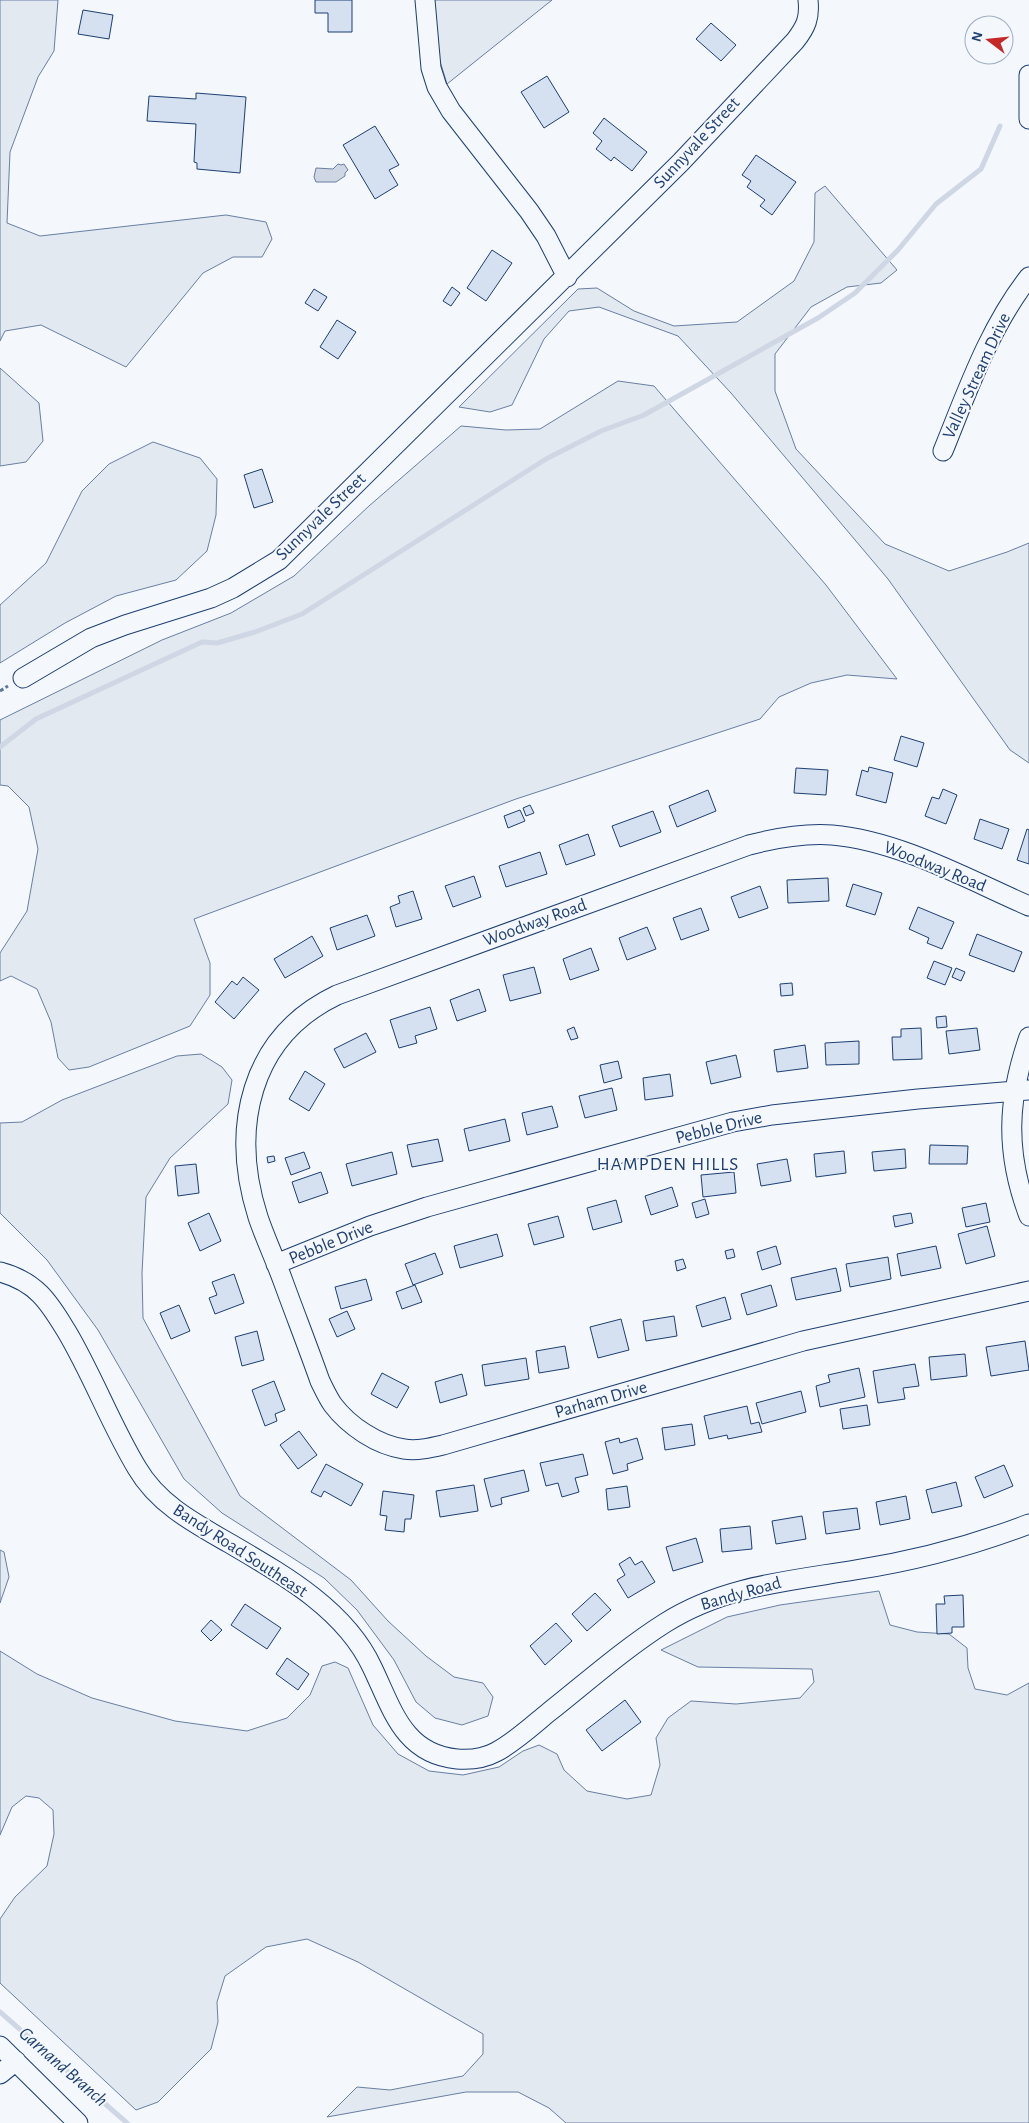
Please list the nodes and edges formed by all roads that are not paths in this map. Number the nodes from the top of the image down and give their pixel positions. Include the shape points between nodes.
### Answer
1 (425, 0) edge
2 (808, 0) edge
3 (1029, 75) edge
4 (1029, 119) edge
5 (567, 277) junction
6 (1029, 277) edge
7 (943, 451) dead end
8 (23, 678) dead end
9 (1029, 906) edge
10 (1029, 1037) edge
11 (1022, 1090) edge
12 (1029, 1216) edge
13 (276, 1264) junction
14 (0, 1272) edge
15 (1029, 1290) edge
16 (1029, 1524) edge
17 (494, 1753) joint
18 (0, 2046) edge
19 (16, 2061) junction
20 (0, 2074) edge
21 (78, 2123) edge

1 - 5 street via 430,68 437,87 451,111 529,211
2 - 5 street, Sunnyvale Street via 806,26 796,41
3 - 4 street
5 - 8 street, Sunnyvale Street via 406,432 280,560 211,598 91,638
6 - 7 street, Valley Stream Drive via 1000,320
9 - 13 street, Woodway Road via 878,843 830,835 777,838 749,845 320,1003 281,1036 259,1071 249,1102 246,1126 250,1187
10 - 11 street
11 - 12 street via 1011,1121 1013,1159 1018,1188
11 - 13 street, Pebble Drive via 772,1115 733,1122 427,1207
13 - 15 street, Parham Drive via 320,1381 332,1403 361,1431 387,1445 422,1450 803,1341
14 - 17 street, Bandy Road Southeast via 28,1284 53,1310 76,1346 138,1469 170,1507 275,1570 339,1621 370,1662 391,1711 414,1742 425,1750 458,1759
16 - 17 street, Bandy Road via 908,1559 755,1586 695,1606 665,1622 626,1650 515,1740
18 - 19 street
19 - 20 street
19 - 21 street

